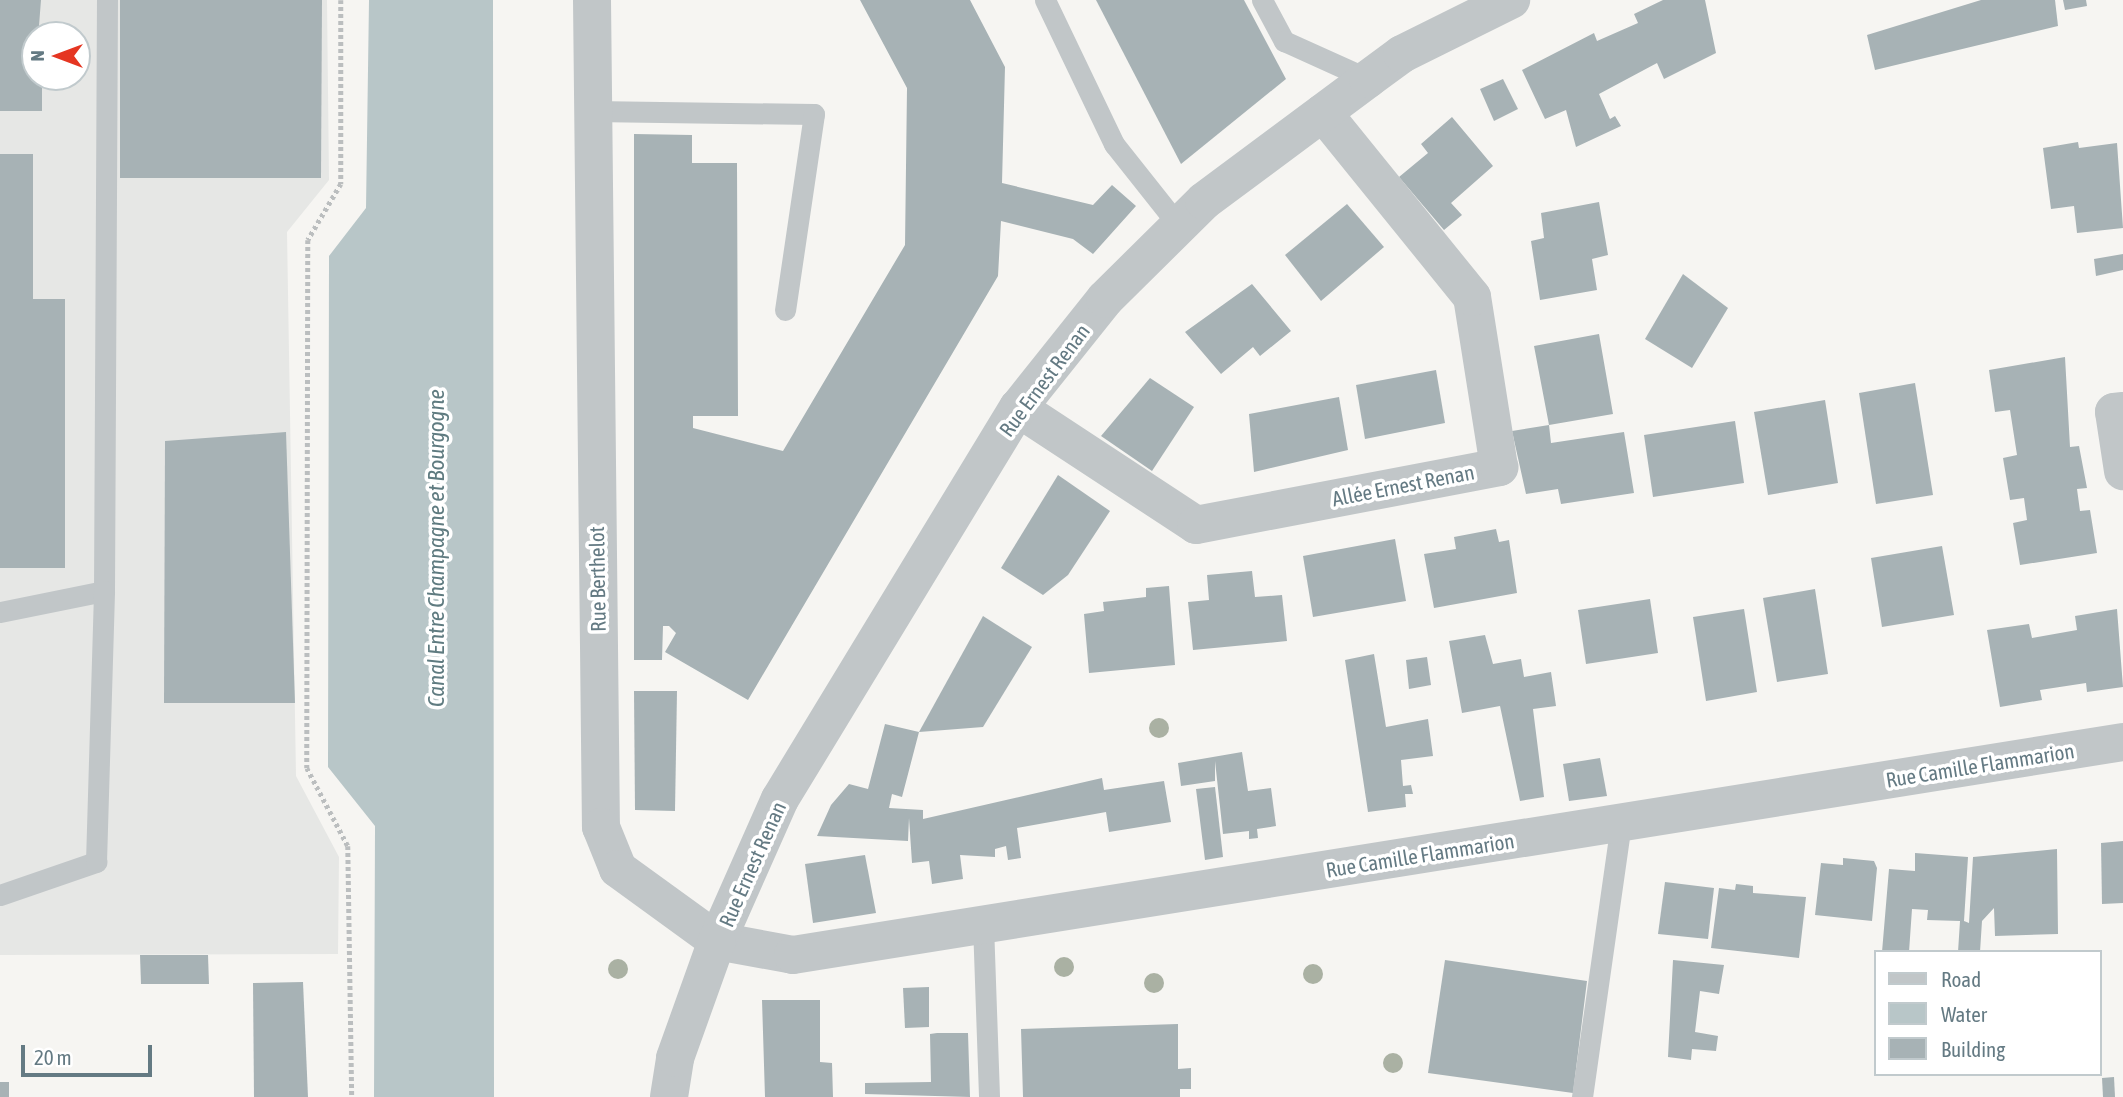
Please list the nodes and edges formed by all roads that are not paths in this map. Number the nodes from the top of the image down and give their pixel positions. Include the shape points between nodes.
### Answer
1 (107, 0) edge
2 (592, 0) edge
3 (1045, 0) edge
4 (1262, 0) edge
5 (1511, 0) edge
6 (1368, 79) junction
7 (592, 111) junction
8 (1323, 113) junction
9 (1179, 226) junction
10 (785, 310) dead end
11 (1018, 408) junction
12 (2123, 411) edge
13 (2123, 471) edge
14 (104, 591) junction
15 (0, 612) edge
16 (2123, 742) edge
17 (1621, 822) junction
18 (0, 895) edge
19 (983, 924) junction
20 (717, 941) junction
21 (668, 1097) edge
22 (989, 1097) edge
23 (1582, 1097) edge

1 - 14 lane
2 - 7 street, Rue Berthelot
3 - 9 lane via 1114,144
4 - 6 lane via 1284,41
5 - 6 street, Rue Ernest Renan via 1402,54
6 - 8 street, Rue Ernest Renan
7 - 10 lane via 814,114
7 - 20 street, Rue Berthelot via 601,827 618,869
8 - 9 street, Rue Ernest Renan
8 - 11 street, Allée Ernest Renan via 1472,297 1499,467 1196,525
9 - 11 street, Rue Ernest Renan via 1105,299
11 - 20 street, Rue Ernest Renan via 780,799
12 - 13 street via 2114,412
14 - 15 lane
14 - 18 lane via 96,862
16 - 17 street, Rue Camille Flammarion
17 - 19 street, Rue Camille Flammarion
17 - 23 lane
19 - 20 street, Rue Camille Flammarion via 793,955
19 - 22 lane
20 - 21 street via 675,1058

